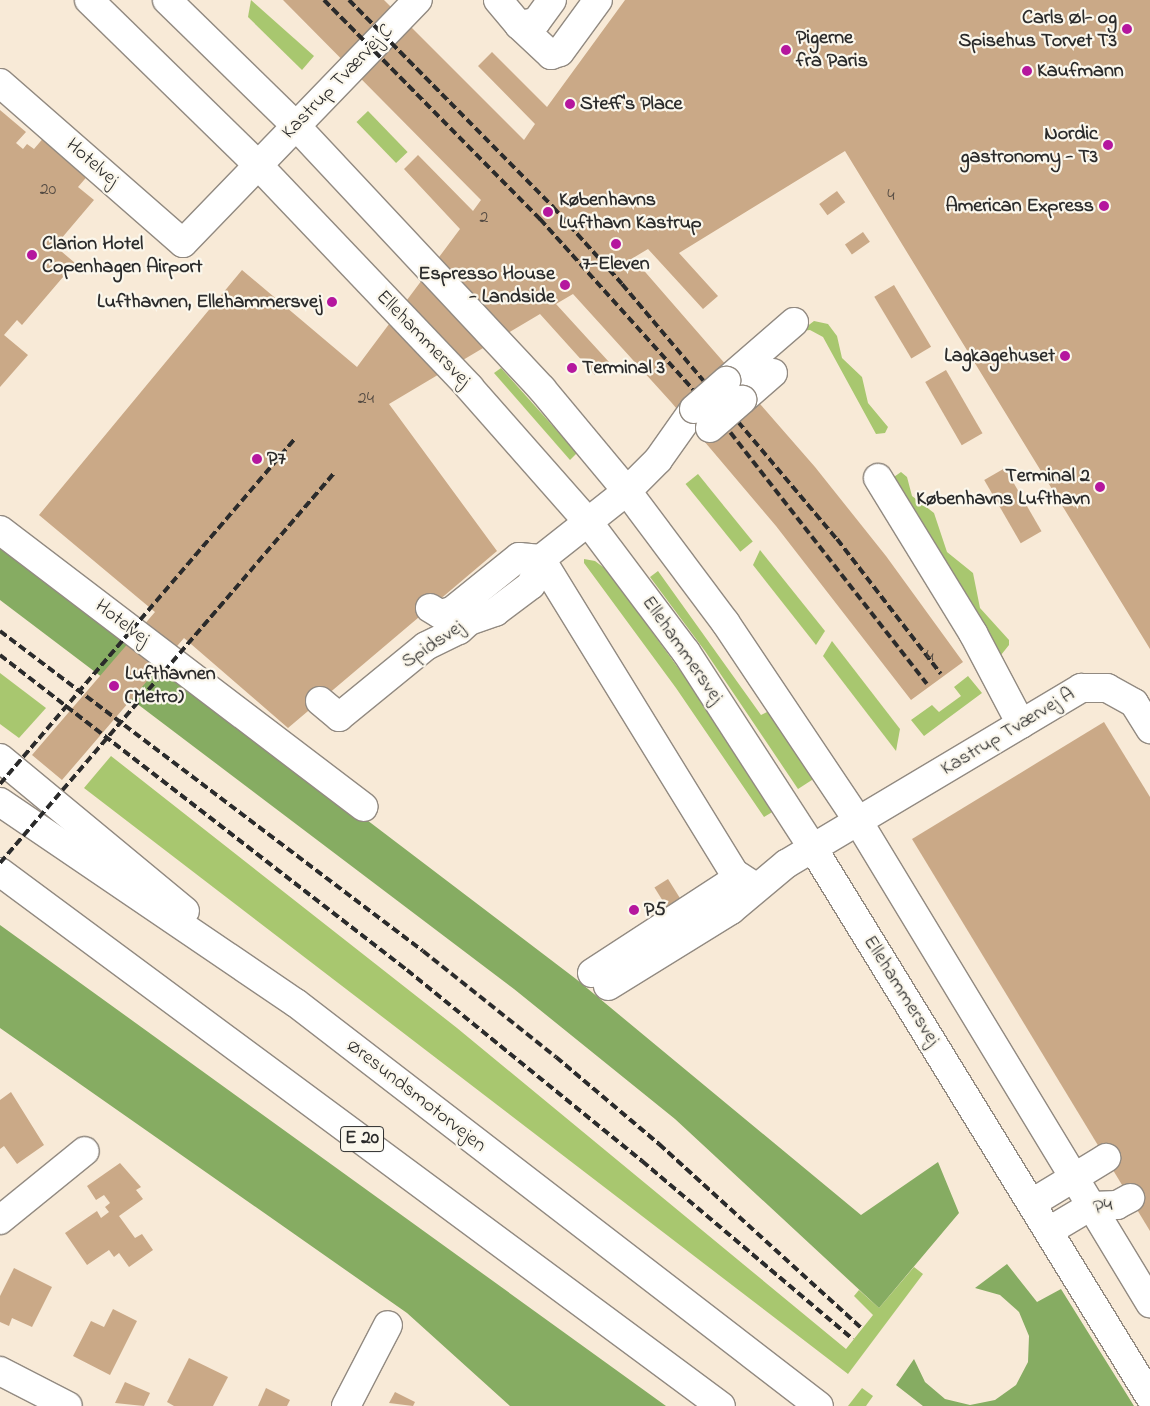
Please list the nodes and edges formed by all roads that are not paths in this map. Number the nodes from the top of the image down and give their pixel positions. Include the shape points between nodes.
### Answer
1 (89, 0) edge
2 (167, 0) edge
3 (418, 0) edge
4 (498, 0) edge
5 (552, 0) edge
6 (598, 0) edge
7 (519, 25) junction
8 (0, 83) edge
9 (296, 126) junction
10 (258, 164) junction
11 (183, 243) joint
12 (794, 322) dead end
13 (773, 373) dead end
14 (734, 390) junction
15 (878, 478) dead end
16 (627, 491) junction
17 (589, 523) junction
18 (0, 530) edge
19 (541, 559) junction
20 (430, 608) dead end
21 (320, 701) dead end
22 (1021, 724) junction
23 (1150, 729) edge
24 (0, 758) edge
25 (0, 802) edge
26 (363, 807) dead end
27 (858, 821) junction
28 (814, 850) junction
29 (0, 872) edge
30 (748, 883) junction
31 (600, 979) dead end
32 (296, 1003) junction
33 (85, 1151) dead end
34 (1106, 1158) dead end
35 (1074, 1177) junction
36 (1130, 1198) dead end
37 (1032, 1203) junction
38 (1092, 1206) junction
39 (0, 1220) edge
40 (1050, 1231) junction
41 (1150, 1303) edge
42 (388, 1325) dead end
43 (0, 1371) edge
44 (1150, 1397) edge
45 (68, 1406) edge
46 (346, 1406) edge
47 (721, 1406) edge
48 (819, 1406) edge

1 - 10 main road, Ellehammersvej
2 - 9 main road
3 - 9 main road, Kastrup Tværvej C
4 - 7 main road
5 - 7 main road via 536,22
6 - 7 main road via 560,52 551,55
8 - 11 main road, Hotelvej
9 - 10 main road, Kastrup Tværvej C
9 - 16 main road via 542,389
10 - 11 main road, Kastrup Tværvej C
10 - 17 main road, Ellehammersvej via 469,386
12 - 14 main road
13 - 14 main road
14 - 16 main road, bridge via 688,414 658,460
15 - 22 main road via 973,633
16 - 17 main road
16 - 27 main road via 725,622
17 - 19 main road
17 - 28 main road, Ellehammersvej via 686,652
18 - 26 main road, Hotelvej
19 - 20 main road, Spidsvej via 520,557 452,611 440,614
19 - 21 main road, Spidsvej via 531,585 495,612 469,621 459,630 426,646 339,717
19 - 30 main road
22 - 23 main road, Kastrup Tværvej A via 1081,688 1107,688 1134,703
22 - 27 main road, Kastrup Tværvej A
24 - 32 main road
25 - 32 main road, Øresundsmotorvejen
27 - 28 main road, Kastrup Tværvej A
27 - 35 main road
28 - 30 main road, Kastrup Tværvej A
28 - 37 main road, Ellehammersvej
29 - 47 main road, E 20
30 - 31 main road, Kastrup Tværvej A via 731,910
32 - 48 main road, Øresundsmotorvejen
33 - 39 main road
34 - 35 main road, P4
35 - 37 main road, P4
35 - 38 main road
36 - 38 main road, P4 via 1117,1205
37 - 40 main road, Ellehammersvej
38 - 40 main road, P4
38 - 41 main road
40 - 44 main road, Ellehammersvej
42 - 46 main road
43 - 45 main road

